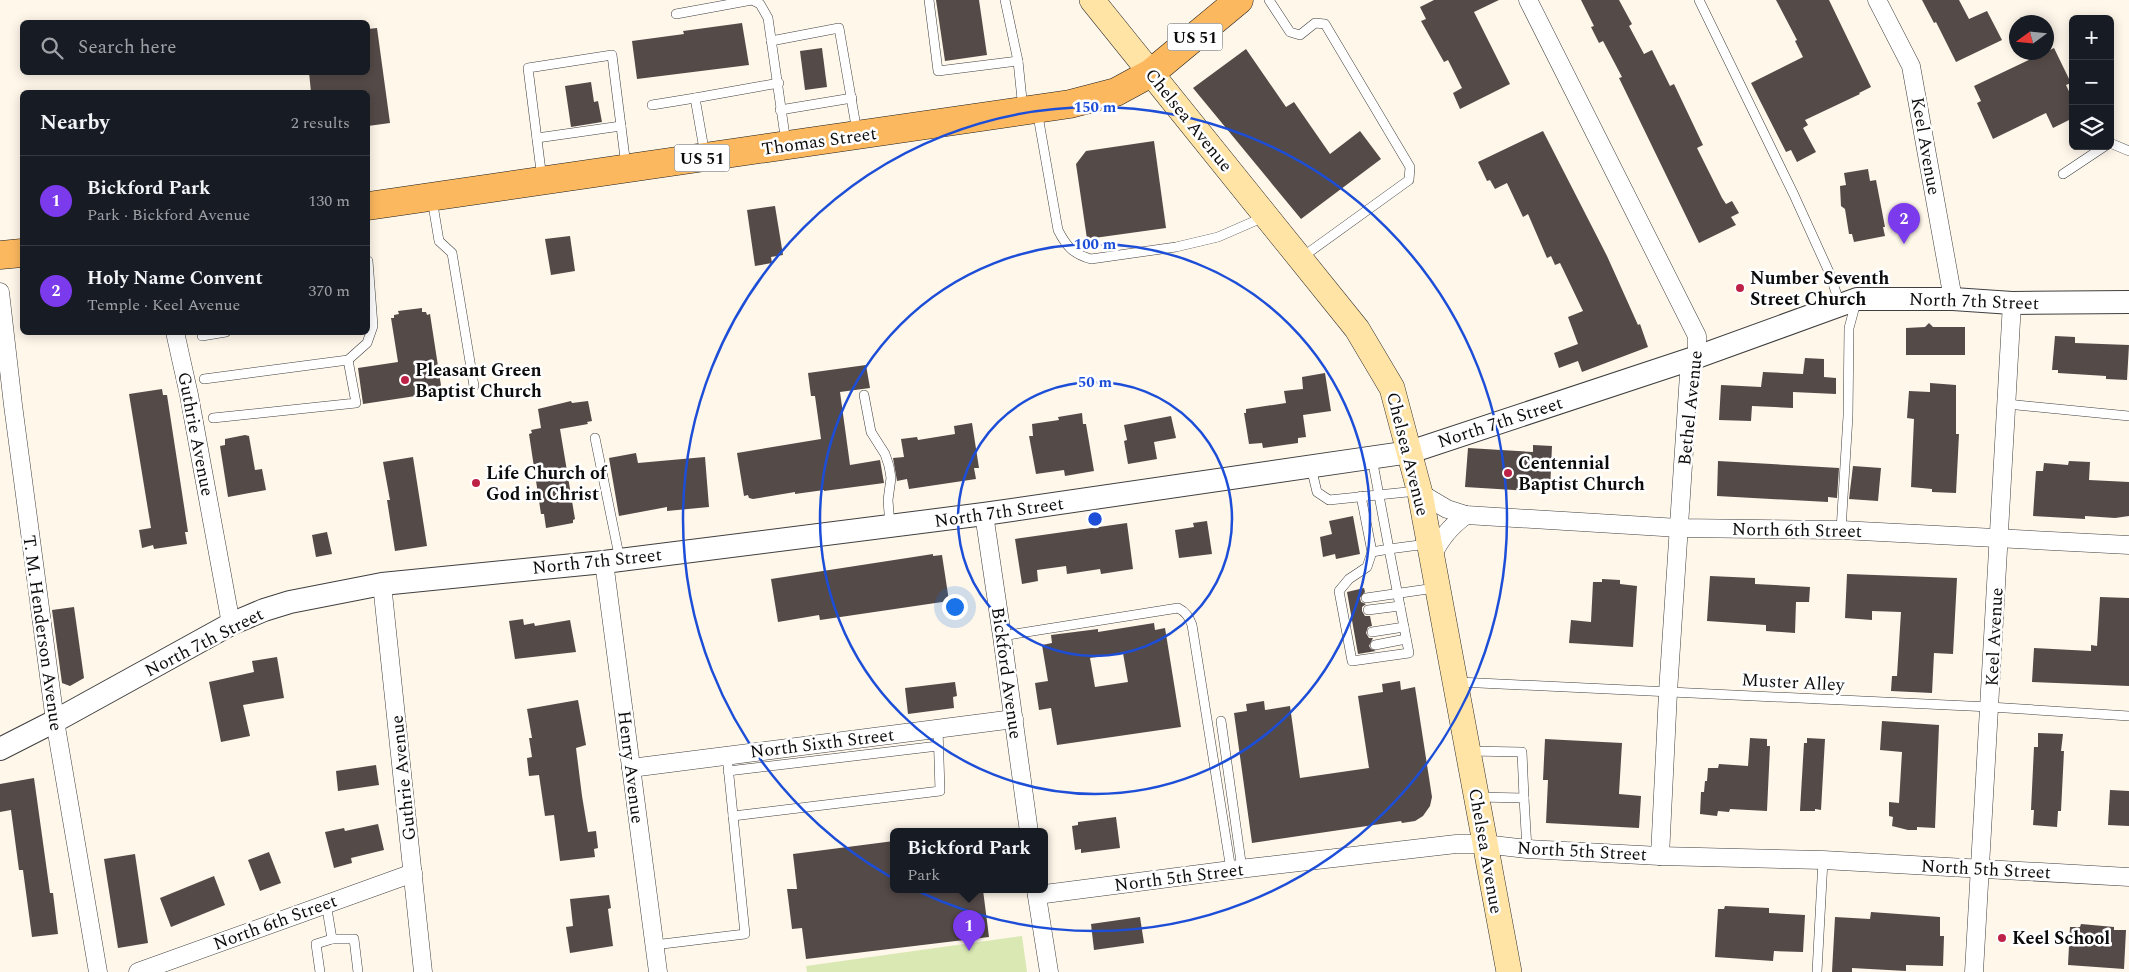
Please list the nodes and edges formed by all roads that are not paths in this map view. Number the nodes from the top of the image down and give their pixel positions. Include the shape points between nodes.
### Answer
1 (928, 0) edge
2 (1005, 0) edge
3 (1092, 0) edge
4 (1239, 0) edge
5 (1269, 0) edge
6 (1528, 0) edge
7 (1699, 0) edge
8 (1877, 0) edge
9 (676, 14) dead end
10 (771, 41) junction
11 (1018, 61) junction
12 (1151, 73) junction
13 (779, 83) junction
14 (696, 98) junction
15 (852, 98) junction
16 (652, 105) dead end
17 (780, 110) junction
18 (1030, 111) junction
19 (621, 126) junction
20 (858, 136) junction
21 (537, 138) junction
22 (2114, 145) edge
23 (787, 146) junction
24 (2099, 150) edge
25 (2129, 151) edge
26 (706, 158) junction
27 (627, 169) junction
28 (2064, 174) dead end
29 (542, 181) junction
30 (432, 197) junction
31 (370, 206) edge
32 (1267, 216) junction
33 (20, 253) edge
34 (0, 255) edge
35 (1300, 258) junction
36 (0, 292) edge
37 (1953, 299) junction
38 (1849, 301) junction
39 (2129, 302) edge
40 (2012, 303) junction
41 (370, 311) edge
42 (370, 334) edge
43 (177, 335) edge
44 (208, 335) edge
45 (370, 335) edge
46 (202, 336) dead end
47 (1697, 357) junction
48 (348, 360) junction
49 (204, 379) dead end
50 (474, 386) dead end
51 (864, 395) dead end
52 (2007, 404) junction
53 (2129, 416) edge
54 (213, 418) dead end
55 (595, 438) dead end
56 (1410, 452) junction
57 (1372, 458) junction
58 (1311, 467) junction
59 (1419, 492) junction
60 (1377, 494) junction
61 (1361, 496) junction
62 (984, 514) junction
63 (1466, 515) junction
64 (890, 526) junction
65 (1679, 528) junction
66 (1841, 530) junction
67 (1999, 538) junction
68 (2129, 545) edge
69 (1389, 549) junction
70 (1431, 550) junction
71 (1372, 552) junction
72 (612, 560) junction
73 (382, 584) junction
74 (1438, 588) junction
75 (1398, 594) junction
76 (1366, 598) dead end
77 (1400, 606) junction
78 (1368, 610) dead end
79 (231, 624) junction
80 (1404, 628) junction
81 (1372, 632) dead end
82 (1002, 636) junction
83 (1406, 639) junction
84 (1375, 645) dead end
85 (1456, 682) junction
86 (1668, 692) junction
87 (1990, 706) junction
88 (2129, 716) edge
89 (1014, 719) junction
90 (55, 721) junction
91 (1221, 721) dead end
92 (938, 728) junction
93 (938, 746) junction
94 (0, 749) edge
95 (1468, 751) junction
96 (727, 763) junction
97 (631, 768) junction
98 (1476, 797) junction
99 (1524, 798) junction
100 (733, 816) junction
101 (1028, 828) edge
102 (1484, 844) junction
103 (1527, 849) junction
104 (1660, 856) junction
105 (1823, 860) junction
106 (1236, 869) junction
107 (1980, 869) junction
108 (413, 873) junction
109 (2129, 877) edge
110 (1048, 892) edge
111 (1036, 893) edge
112 (326, 904) junction
113 (332, 939) junction
114 (654, 945) junction
115 (98, 972) edge
116 (138, 972) edge
117 (320, 972) edge
118 (358, 972) edge
119 (423, 972) edge
120 (658, 972) edge
121 (1049, 972) edge
122 (1509, 972) edge
123 (1817, 972) edge
124 (1974, 972) edge

1 - 11 lane via 938,71
2 - 11 lane
3 - 12 main road, Chelsea Avenue
4 - 12 main road, Thomas Street / US 51
5 - 35 lane via 1290,32 1300,35 1315,22 1325,24 1410,167 1409,180
6 - 47 street, Bethel Avenue via 1697,336
7 - 38 lane via 1829,272
8 - 37 street, Keel Avenue via 1911,66
9 - 10 lane via 752,0 760,4 768,18
10 - 13 lane
10 - 15 lane via 839,28
11 - 18 lane
12 - 18 main road, Thomas Street / US 51 via 1116,92
12 - 32 main road, Chelsea Avenue
13 - 14 lane
13 - 17 lane
14 - 16 lane
14 - 26 lane
15 - 17 lane
15 - 20 lane
17 - 23 lane
18 - 20 main road, Thomas Street / US 51
18 - 32 lane via 1058,230 1065,244 1080,256 1091,259 1176,247 1218,237
19 - 21 lane
19 - 21 lane via 612,55 528,68
19 - 27 lane
20 - 23 main road, Thomas Street / US 51
21 - 29 lane
22 - 25 lane
23 - 26 main road, Thomas Street / US 51
24 - 28 lane
26 - 27 main road, Thomas Street / US 51
27 - 29 main road, Thomas Street / US 51
29 - 30 main road, Thomas Street / US 51
30 - 31 main road, Thomas Street / US 51
30 - 50 lane via 439,241 452,253
32 - 35 main road, Chelsea Avenue
33 - 34 main road
35 - 56 main road, Chelsea Avenue via 1357,329 1392,388
36 - 90 street, T. M. Henderson Avenue
37 - 38 street, North 7th Street
37 - 40 street, North 7th Street
38 - 47 street, North 7th Street
38 - 66 lane via 1848,416
39 - 40 street, North 7th Street
40 - 52 street, Keel Avenue
41 - 42 lane via 373,326
43 - 79 street, Guthrie Avenue
44 - 46 lane
45 - 48 lane via 367,343
47 - 56 street, North 7th Street
47 - 65 street, Bethel Avenue via 1689,374
48 - 49 lane
48 - 54 lane via 356,403
51 - 64 lane via 871,432 889,466
52 - 53 lane
52 - 67 street, Keel Avenue
55 - 72 lane
56 - 57 street, North 7th Street
56 - 59 main road, Chelsea Avenue
57 - 58 street, North 7th Street
57 - 60 lane
58 - 61 lane via 1317,492 1329,500
58 - 62 street, North 7th Street
59 - 60 lane
59 - 63 street, North 6th Street
59 - 70 main road, Chelsea Avenue
60 - 61 lane
60 - 69 lane
61 - 71 lane
62 - 64 street, North 7th Street
62 - 82 street, Bickford Avenue
63 - 65 street, North 6th Street
63 - 70 street via 1450,526
64 - 72 street, North 7th Street
65 - 66 street, North 6th Street
65 - 86 street, Bethel Avenue
66 - 67 street, North 6th Street
67 - 68 street, North 6th Street
67 - 87 street, Keel Avenue
69 - 70 lane
69 - 71 lane
69 - 75 lane
70 - 74 main road, Chelsea Avenue
71 - 83 lane via 1367,567 1339,591 1345,601 1354,648 1352,661 1409,653
72 - 73 street, North 7th Street
72 - 97 street, Henry Avenue
73 - 79 street, North 7th Street via 290,602
73 - 108 street, Guthrie Avenue
74 - 75 lane
74 - 85 main road, Chelsea Avenue
75 - 76 lane
75 - 77 lane
77 - 78 lane
77 - 80 lane
79 - 90 street, North 7th Street
80 - 81 lane
80 - 83 lane
82 - 89 street, Bickford Avenue
82 - 106 lane via 1178,608 1183,611 1192,625
83 - 84 lane
85 - 86 lane, Muster Alley
85 - 95 main road, Chelsea Avenue
86 - 87 lane, Muster Alley
86 - 104 street, Bethel Avenue
87 - 88 lane, Muster Alley
87 - 107 street, Keel Avenue
89 - 92 street, North Sixth Street
89 - 101 street, Bickford Avenue
90 - 94 street, North 7th Street
90 - 115 street, T. M. Henderson Avenue
91 - 106 lane
92 - 93 lane
92 - 96 street, North Sixth Street
93 - 96 lane
93 - 100 lane via 940,791
95 - 98 main road, Chelsea Avenue
95 - 99 lane via 1522,752
96 - 97 street, North Sixth Street
96 - 100 lane
97 - 114 street, Henry Avenue
98 - 99 lane
98 - 102 main road, Chelsea Avenue
99 - 103 lane
100 - 114 lane via 745,934
102 - 103 street, North 5th Street
102 - 106 street, North 5th Street via 1456,844
102 - 122 main road, Chelsea Avenue
103 - 104 street, North 5th Street
104 - 105 street, North 5th Street
105 - 107 street, North 5th Street
105 - 123 lane
106 - 110 street, North 5th Street
107 - 109 street, North 5th Street
107 - 124 street, Keel Avenue
108 - 112 street, North 6th Street
108 - 119 street, Guthrie Avenue
111 - 121 street
112 - 113 lane
112 - 116 street, North 6th Street
113 - 117 lane via 316,944
113 - 118 lane via 354,939
114 - 120 street, Henry Avenue

